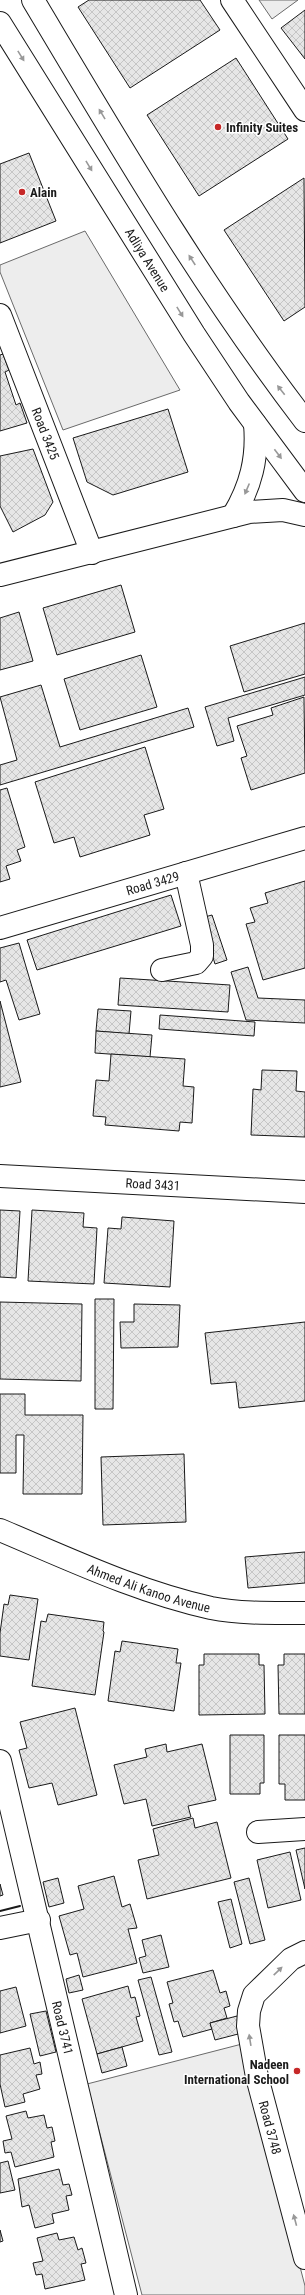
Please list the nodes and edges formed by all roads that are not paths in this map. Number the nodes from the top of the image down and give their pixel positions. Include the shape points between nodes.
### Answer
1 (33, 0) edge
2 (232, 0) edge
3 (0, 23) edge
4 (305, 110) edge
5 (0, 315) edge
6 (305, 421) edge
7 (254, 424) junction
8 (305, 491) edge
9 (305, 515) edge
10 (233, 516) junction
11 (92, 553) junction
12 (0, 575) edge
13 (305, 838) edge
14 (186, 873) junction
15 (0, 928) edge
16 (162, 970) dead end
17 (0, 1176) edge
18 (305, 1192) edge
19 (0, 1530) edge
20 (305, 1613) edge
21 (0, 1761) edge
22 (305, 1829) edge
23 (258, 1832) dead end
24 (39, 1920) junction
25 (0, 1928) edge
26 (305, 1952) edge
27 (305, 2258) edge
28 (126, 2295) edge

6 -> 1 street via 254,355 165,220
2 - 4 street
3 -> 7 street, Adliya Avenue via 194,334
5 - 11 street, Road 3425
7 -> 8 street, Adliya Avenue
7 -> 10 street via 256,443 250,481
9 - 10 street via 266,510
10 - 11 street
11 - 12 street
13 - 14 street, Road 3429
14 - 15 street, Road 3429
14 - 16 street via 202,945 202,956 196,963
17 - 18 street, Road 3431
19 - 20 street, Ahmed Ali Kanoo Avenue via 149,1591 212,1608 256,1613
21 - 24 street, Road 3741
22 - 23 street
24 - 25 street
24 - 28 street, Road 3741
27 -> 26 street, Road 3748 via 251,2049 248,2026 254,1995 291,1959

